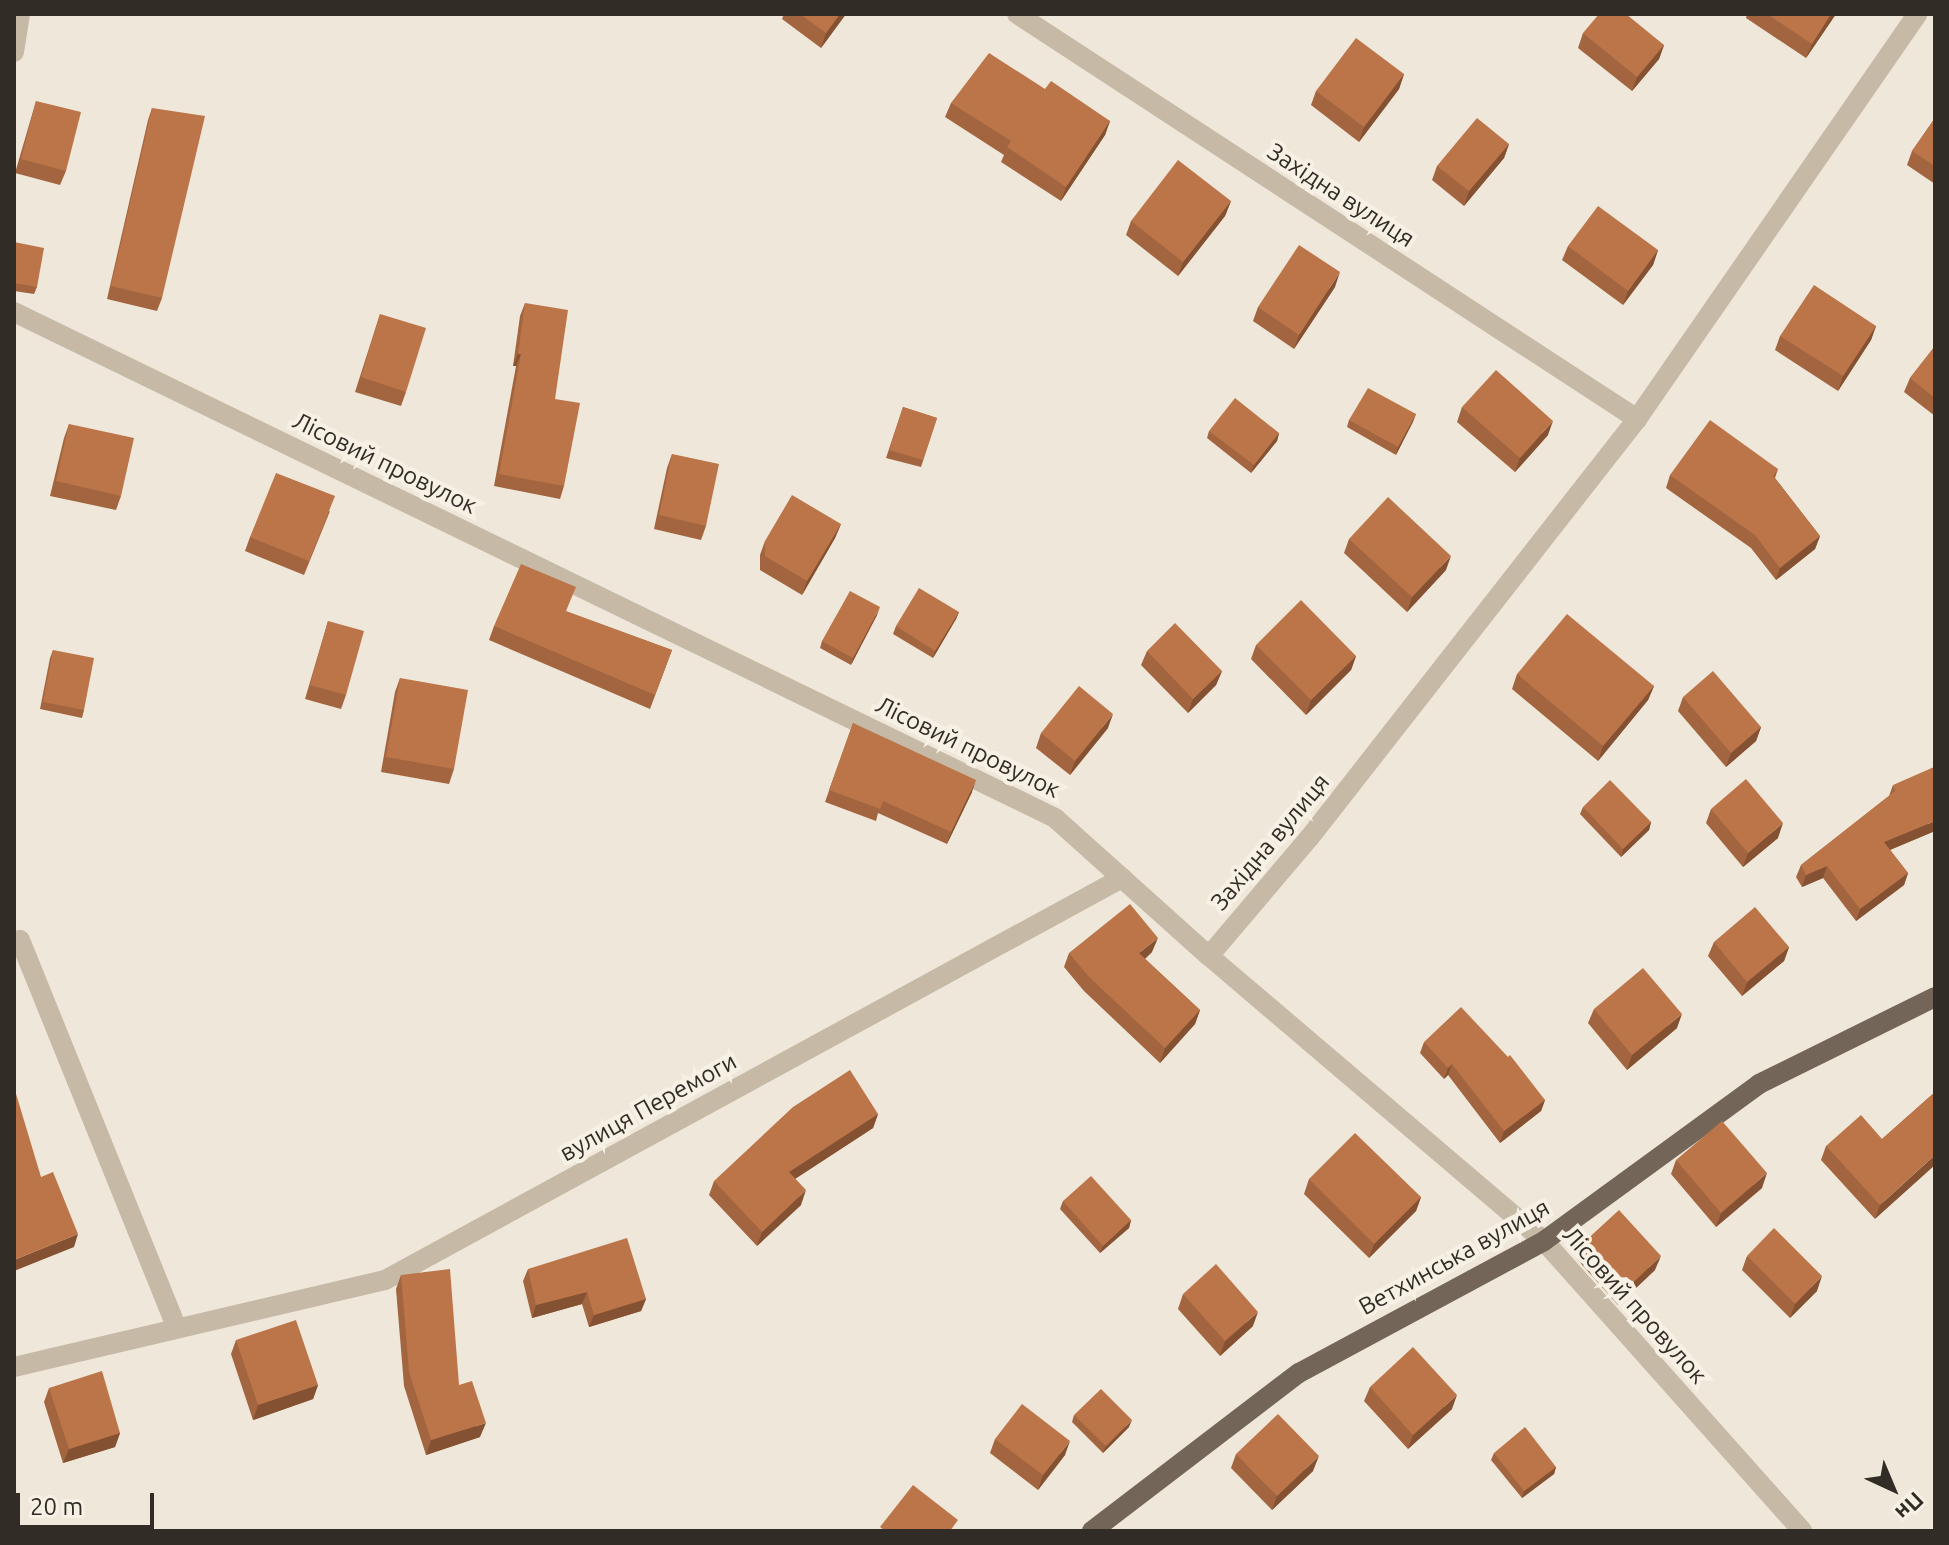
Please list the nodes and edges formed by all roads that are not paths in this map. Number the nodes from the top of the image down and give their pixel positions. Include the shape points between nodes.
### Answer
1 (20, 14) edge
2 (1017, 14) edge
3 (1917, 14) edge
4 (14, 52) edge
5 (14, 312) edge
6 (1637, 419) junction
7 (1122, 878) junction
8 (14, 942) edge
9 (1209, 956) junction
10 (1935, 997) edge
11 (1544, 1241) junction
12 (177, 1329) junction
13 (14, 1367) edge
14 (1092, 1531) edge
15 (1802, 1531) edge

1 - 4 street
2 - 6 street, Західна вулиця
3 - 6 street, Західна вулиця
5 - 7 street, Лісовий провулок via 1055,818
6 - 9 street, Західна вулиця via 1310,837
7 - 9 street, Лісовий провулок
7 - 12 street, вулиця Перемоги via 385,1280
8 - 12 street via 20,940
9 - 11 street, Лісовий провулок
10 - 11 main road, Ветхинська вулиця via 1759,1084
11 - 14 main road, Ветхинська вулиця via 1299,1373
11 - 15 street, Лісовий провулок
12 - 13 street, вулиця Перемоги

